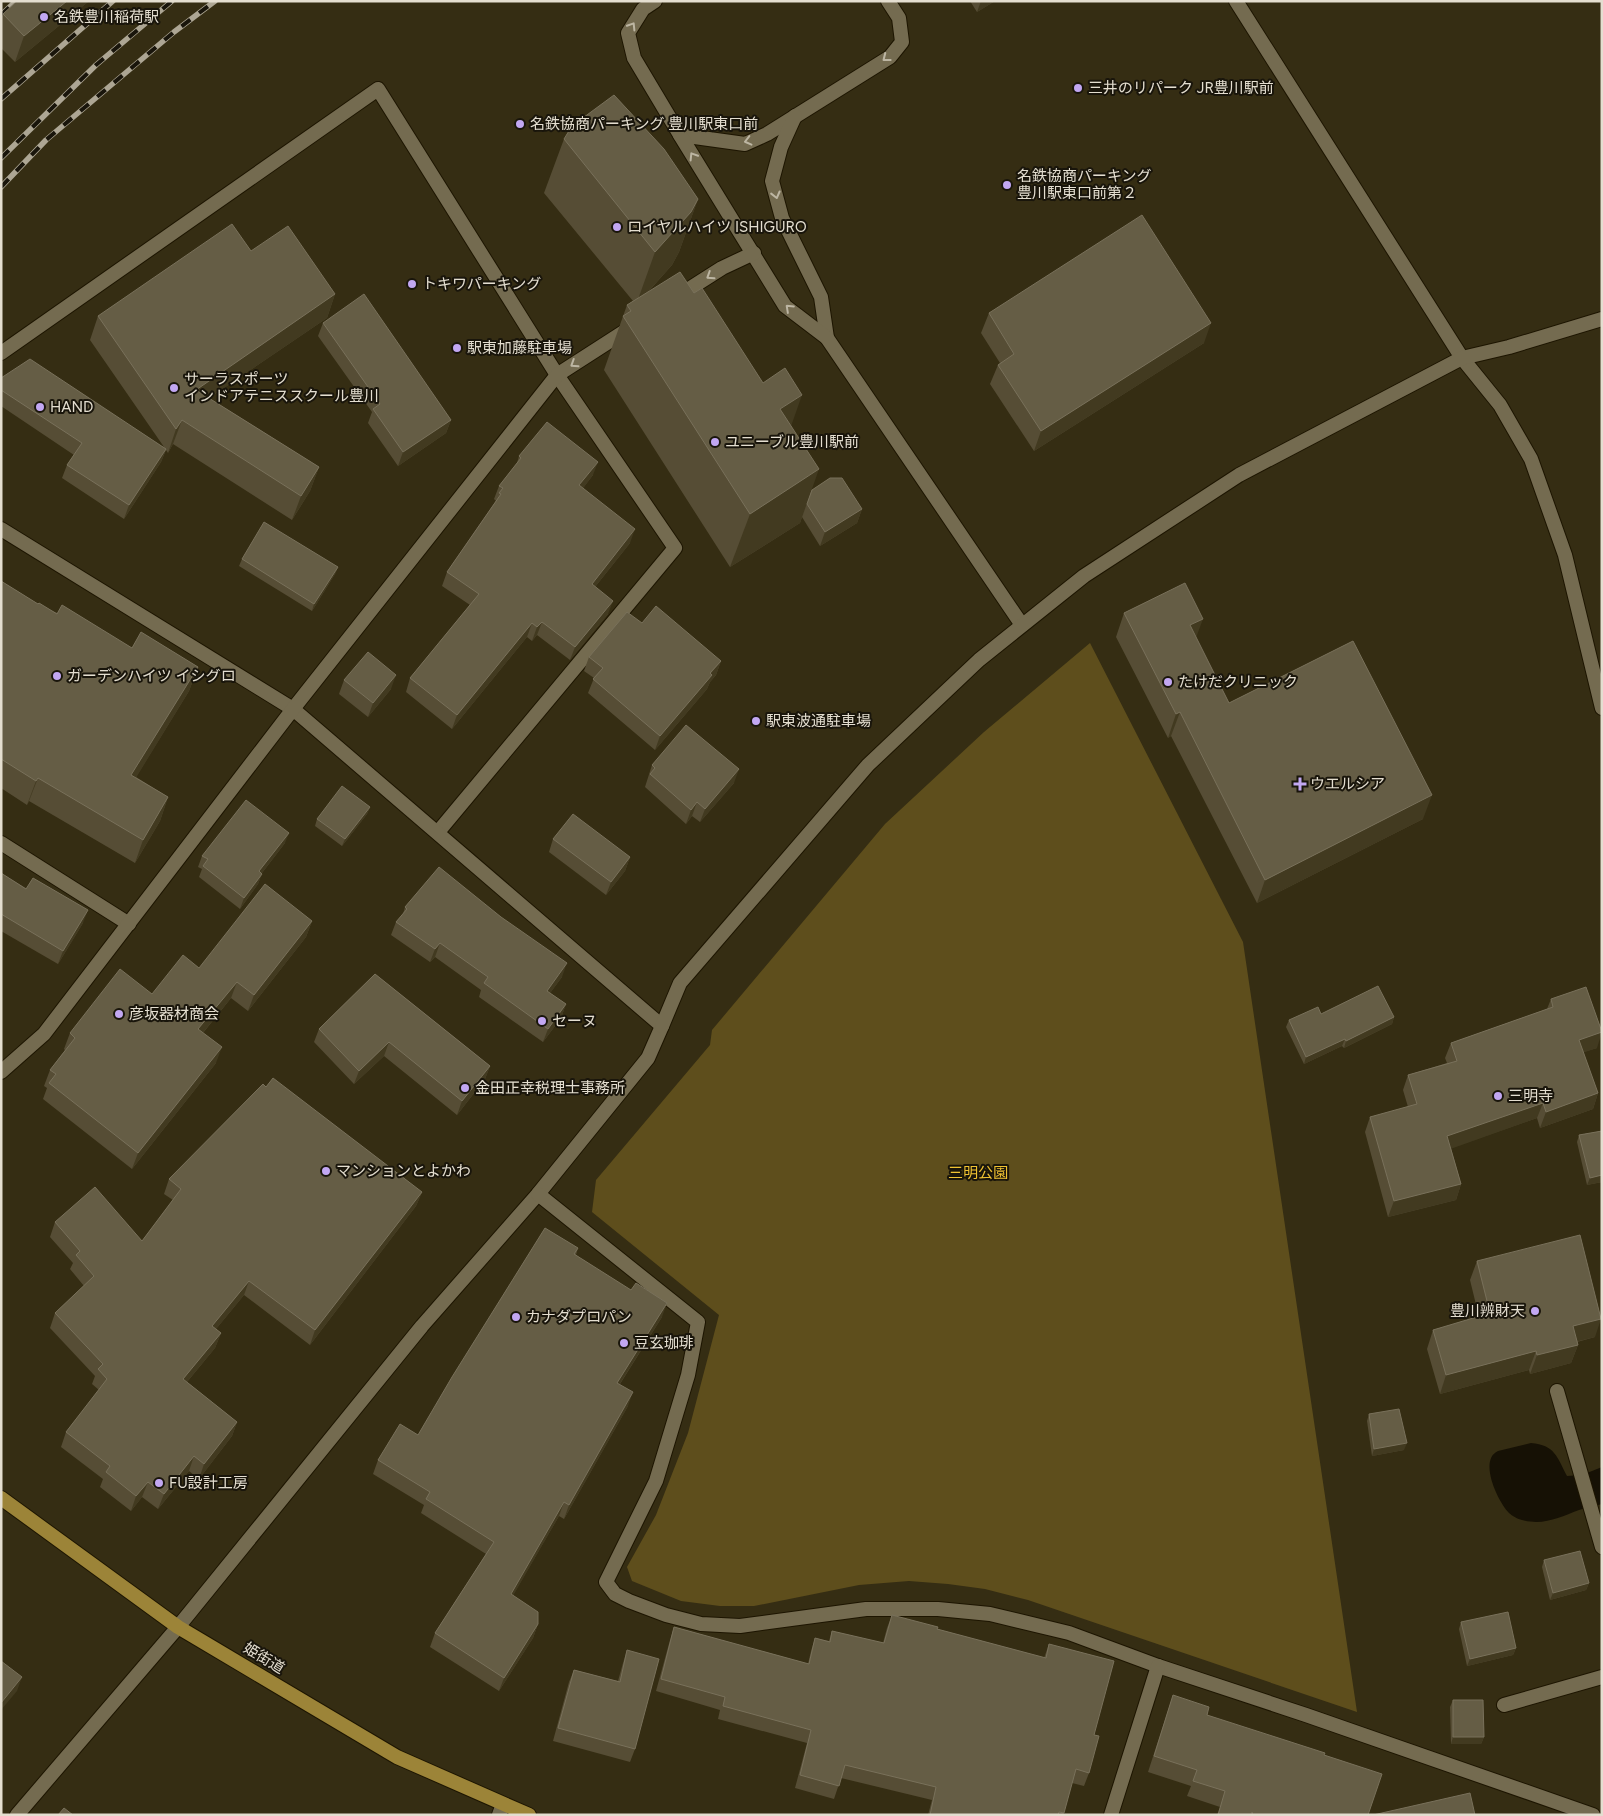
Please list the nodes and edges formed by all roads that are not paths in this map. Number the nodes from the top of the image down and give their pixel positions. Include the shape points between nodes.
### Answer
1 (655, 1) edge
2 (888, 1) edge
3 (1236, 1) edge
4 (795, 116) junction
5 (680, 135) junction
6 (754, 253) junction
7 (664, 306) edge
8 (1602, 320) edge
9 (640, 322) edge
10 (827, 338) junction
11 (1, 353) edge
12 (1462, 358) junction
13 (557, 375) junction
14 (1, 529) edge
15 (1022, 625) junction
16 (1602, 708) edge
17 (293, 709) junction
18 (438, 832) junction
19 (1, 843) edge
20 (129, 924) junction
21 (662, 1026) junction
22 (1, 1072) edge
23 (538, 1194) junction
24 (1557, 1390) dead end
25 (1, 1498) edge
26 (1602, 1547) edge
27 (178, 1627) junction
28 (1158, 1666) junction
29 (1602, 1677) edge
30 (1504, 1704) dead end
31 (501, 1810) edge
32 (17, 1815) edge
33 (529, 1815) edge
34 (1111, 1815) edge
35 (1593, 1815) edge

5 -> 1 street via 634,58 628,33 643,9
2 -> 4 street via 899,18 902,42 890,57
3 - 12 street
4 -> 5 street via 746,144
4 -> 10 street via 781,146 772,181 782,218 821,297
6 -> 5 street
6 -> 7 street via 722,268
10 -> 6 street via 785,306
8 - 12 street
9 -> 13 street
10 - 15 street
11 - 13 street via 378,89
12 - 15 street via 1239,475 1084,576
12 - 16 street via 1500,404 1531,459 1564,555
13 - 17 street
13 - 18 street via 675,548
14 - 17 street
15 - 21 street via 979,660 868,765 680,983
17 - 18 street
17 - 20 street
18 - 21 street
19 - 20 street
20 - 22 street via 44,1034
21 - 23 street via 648,1058
23 - 27 street via 422,1326
23 - 28 street via 698,1322 688,1375 656,1481 606,1582 615,1594 684,1621 722,1626 866,1609 938,1609 990,1614 1069,1633
24 - 26 street
25 - 27 main road, 姫街道
27 - 31 main road, 姫街道 via 397,1757
27 - 32 street
28 - 34 street
28 - 35 street via 1306,1714
29 - 30 street
31 - 33 main road, 姫街道

